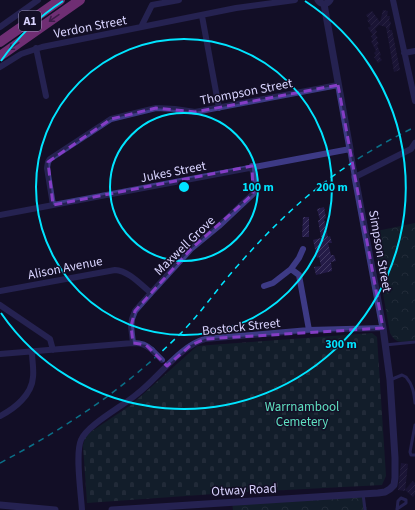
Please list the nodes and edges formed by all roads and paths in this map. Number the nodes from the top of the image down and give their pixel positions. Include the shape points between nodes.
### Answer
1 (38, 0) edge
2 (60, 0) edge
3 (80, 0) edge
4 (179, 0) edge
5 (296, 0) edge
6 (394, 0) edge
7 (324, 1) edge
8 (202, 16) junction
9 (0, 27) edge
10 (141, 27) junction
11 (0, 42) edge
12 (36, 48) junction
13 (415, 51) edge
14 (404, 53) junction
15 (0, 56) edge
16 (0, 67) edge
17 (338, 85) junction
18 (46, 96) dead end
19 (415, 101) edge
20 (220, 108) junction
21 (415, 143) edge
22 (350, 148) junction
23 (411, 149) junction
24 (415, 156) edge
25 (252, 166) junction
26 (355, 178) junction
27 (53, 205) junction
28 (0, 215) edge
29 (303, 249) dead end
30 (291, 269) junction
31 (264, 286) dead end
32 (0, 291) edge
33 (150, 293) junction
34 (0, 305) edge
35 (383, 328) junction
36 (308, 330) junction
37 (415, 342) edge
38 (133, 343) junction
39 (385, 345) junction
40 (53, 350) junction
41 (32, 352) junction
42 (0, 354) edge
43 (167, 366) junction
44 (390, 380) junction
45 (415, 403) edge
46 (0, 416) edge
47 (415, 425) edge
48 (415, 455) edge
49 (378, 493) joint
50 (364, 494) junction
51 (232, 502) junction
52 (0, 505) edge
53 (55, 510) edge
54 (82, 510) edge
55 (112, 510) edge
56 (233, 510) edge
57 (365, 510) edge

1 - 9 street
2 - 11 highway, A1
3 -> 15 highway, A1
4 - 10 street, Verdon Street via 152,5
5 - 8 street, Verdon Street via 236,8
6 - 14 street
7 - 17 street, Simpson Street
8 - 10 street, Verdon Street
8 - 20 street
10 - 12 street, Verdon Street
12 - 16 street, Verdon Street
12 - 18 street
13 - 14 street
14 - 19 street
17 - 20 street, Thompson Street
17 - 22 street, Simpson Street
20 - 27 street, Thompson Street via 195,112 156,108 107,120 48,162
21 - 23 street
22 - 25 street, Jukes Street
22 - 26 street, Simpson Street
23 - 24 street
23 - 26 street
25 - 27 street, Jukes Street
25 - 33 street, Maxwell Grove via 255,186 253,194 191,249
26 - 35 street, Simpson Street
27 - 28 street, Jukes Street
29 - 30 street
30 - 31 street via 273,283
30 - 36 street via 299,275
32 - 33 street, Alison Avenue via 115,270 125,273
33 - 38 street, Maxwell Grove via 135,311 132,319
34 - 40 street via 50,339
35 - 36 street, Bostock Street
35 - 39 street, Simpson Street
36 - 43 street, Bostock Street via 201,340 191,345
37 - 39 lane
38 - 40 street
38 - 43 street, bridge via 146,345
39 - 44 street, Simpson Street
40 - 41 street
41 - 42 street
41 - 46 street via 33,378 29,389 21,402
43 - 54 street, Bostock Street via 138,393 84,433 78,449
44 - 45 lane via 406,376 412,386
44 - 49 street, Simpson Street via 395,478 390,490
47 - 48 lane via 410,452 411,456
49 - 50 street, Otway Road
50 - 51 street, Otway Road
50 - 57 lane
51 - 55 street, Otway Road
51 - 56 street
52 - 53 street

